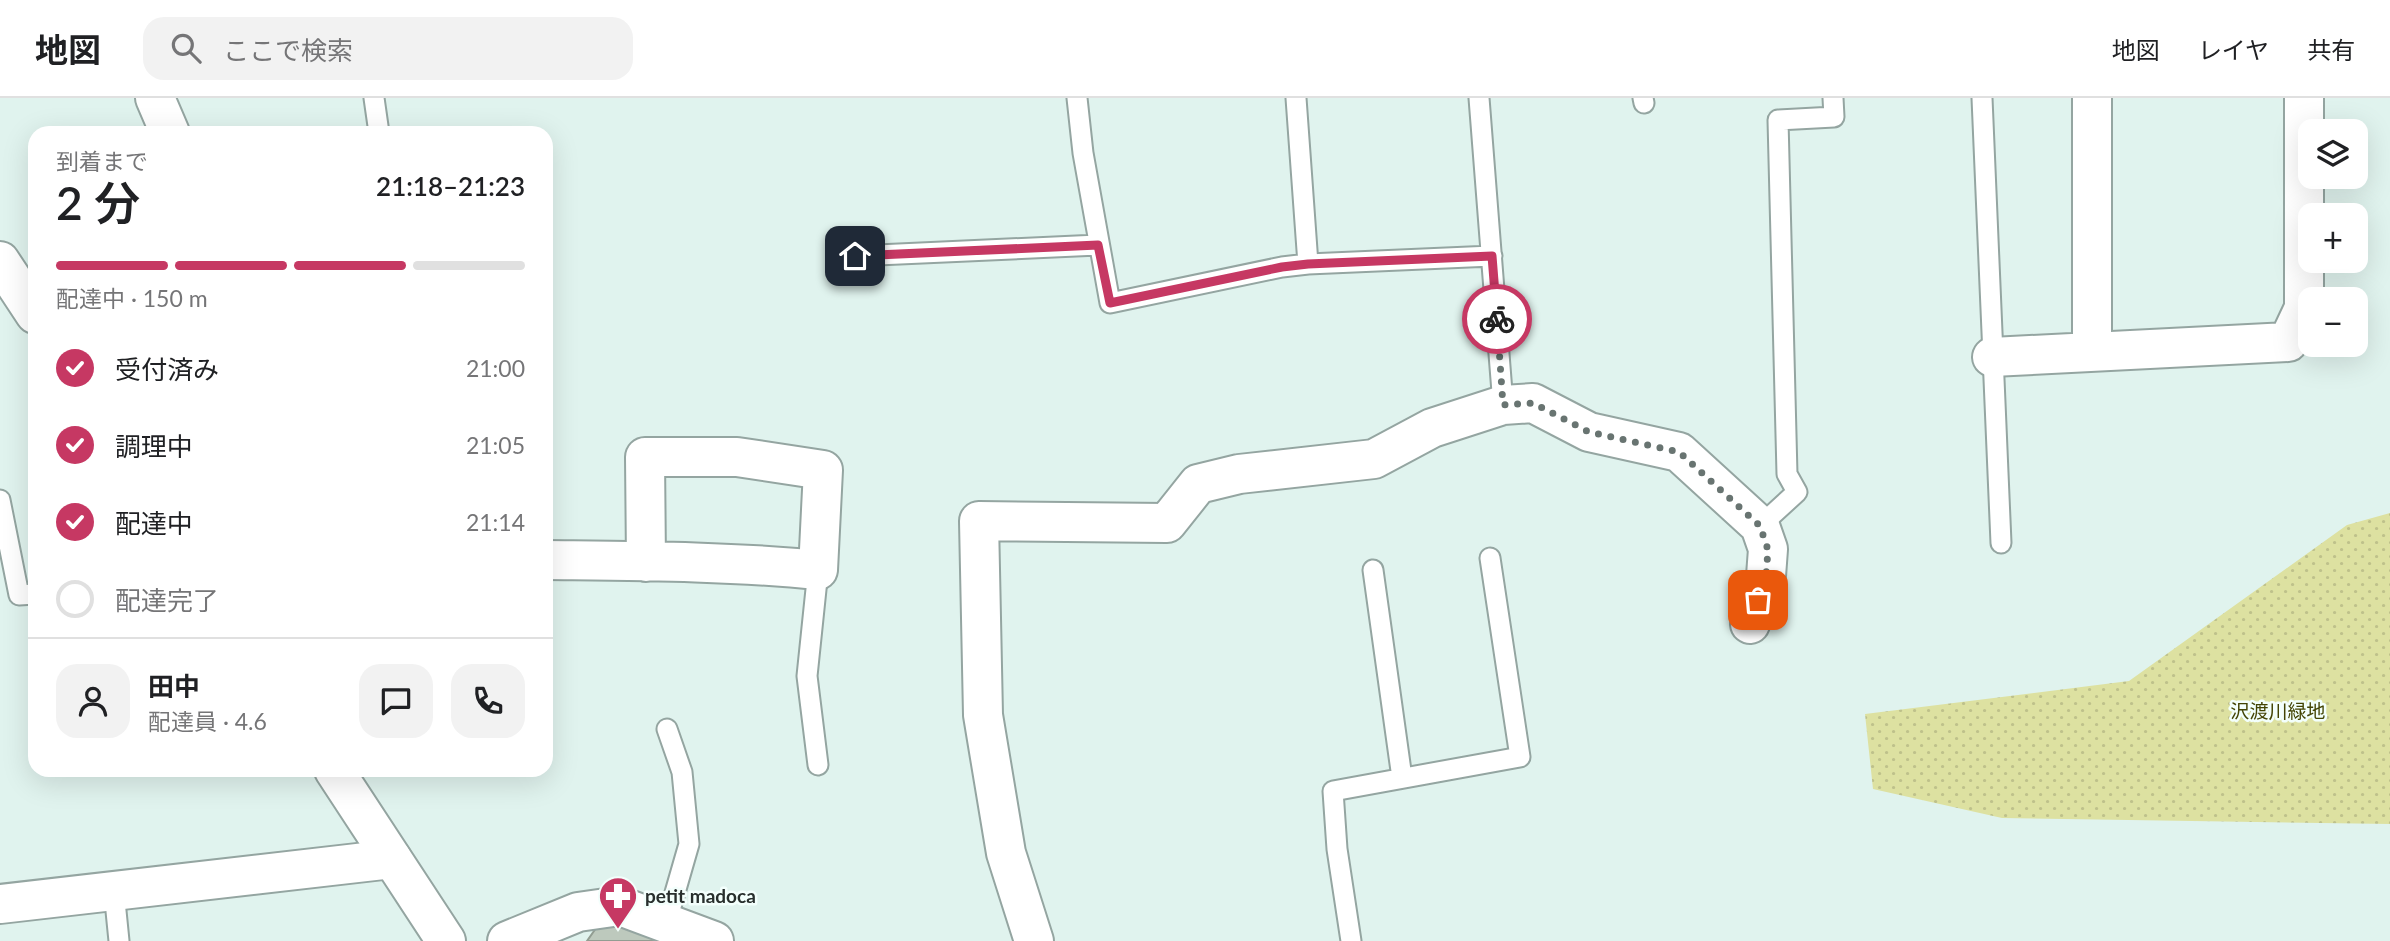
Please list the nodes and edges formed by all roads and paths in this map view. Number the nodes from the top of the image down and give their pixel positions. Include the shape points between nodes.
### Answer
1 (155, 98) edge
2 (374, 98) edge
3 (1077, 98) edge
4 (1296, 98) edge
5 (1479, 98) edge
6 (1833, 98) edge
7 (1982, 98) edge
8 (2092, 98) edge
9 (2304, 98) edge
10 (167, 126) edge
11 (378, 126) edge
12 (1098, 245) junction
13 (855, 256) dead end
14 (1492, 256) junction
15 (0, 261) edge
16 (1308, 264) junction
17 (28, 303) edge
18 (2092, 350) junction
19 (1992, 357) junction
20 (1503, 405) junction
21 (0, 500) edge
22 (1760, 526) junction
23 (2001, 543) dead end
24 (1490, 558) dead end
25 (553, 560) edge
26 (646, 562) junction
27 (818, 570) junction
28 (1373, 570) dead end
29 (28, 594) edge
30 (1750, 624) dead end
31 (667, 729) dead end
32 (818, 765) dead end
33 (339, 777) edge
34 (1402, 778) junction
35 (392, 859) junction
36 (114, 891) junction
37 (0, 904) edge
38 (666, 924) junction
39 (119, 941) edge
40 (446, 941) edge
41 (506, 941) edge
42 (714, 941) edge
43 (1034, 941) edge
44 (1351, 941) edge

1 - 10 street
2 - 11 lane
3 - 12 lane
4 - 16 lane
5 - 14 lane
6 - 22 lane via 1834,117 1778,120 1787,474 1797,492
7 - 19 lane
8 - 18 street
9 - 18 street via 2304,308 2288,342
12 - 13 lane
12 - 16 lane via 1110,303
14 - 16 lane
14 - 20 lane
15 - 17 street
18 - 19 street
19 - 23 lane
20 - 22 street via 1533,403 1589,432 1679,452
20 - 43 street via 1432,428 1374,459 1239,474 1198,484 1167,523 979,521 983,715 1006,853
21 - 29 lane via 19,595
22 - 30 street via 1768,550 1766,576
24 - 34 lane via 1520,757
25 - 26 street
26 - 27 street via 745,563
26 - 27 street via 645,457 737,457 822,470
27 - 32 lane via 807,676
28 - 34 lane
31 - 38 lane via 682,772 689,844
33 - 35 street
34 - 44 lane via 1333,790
35 - 36 street
35 - 40 street
36 - 37 street
36 - 39 lane
38 - 41 street via 620,906 578,912
38 - 42 street

